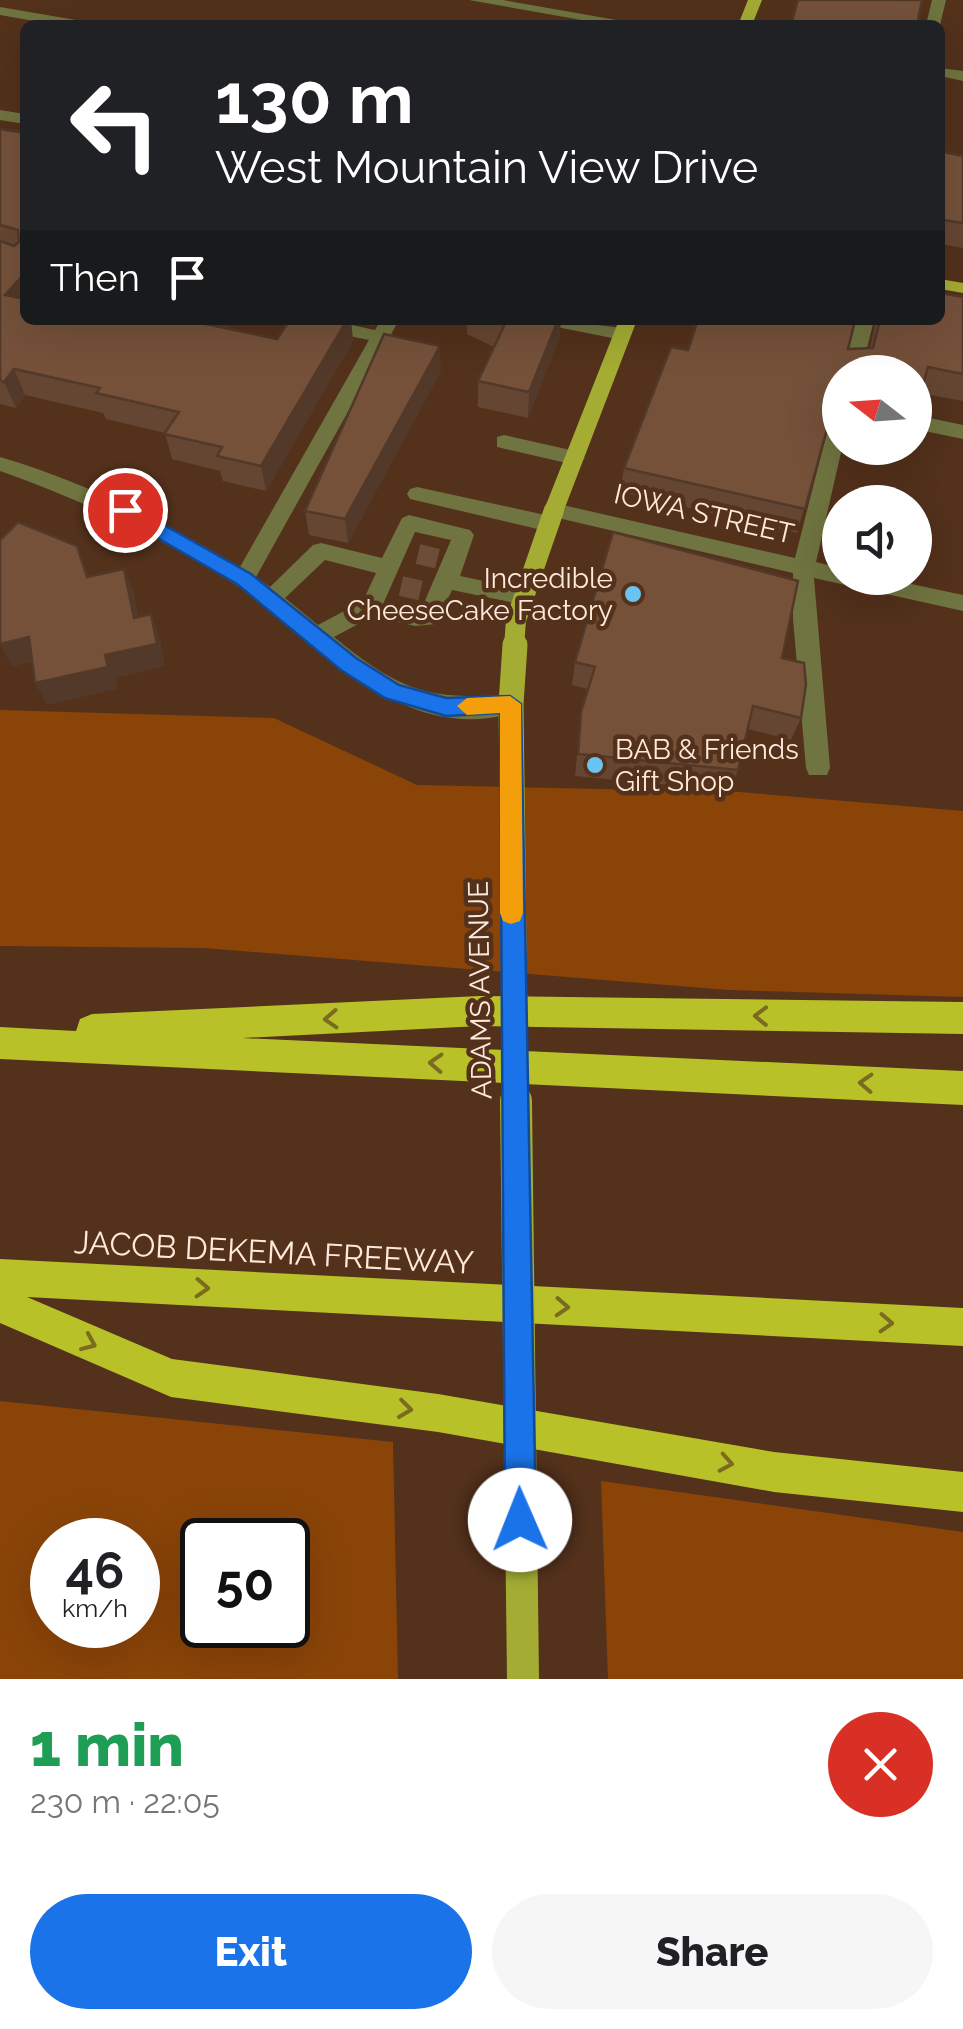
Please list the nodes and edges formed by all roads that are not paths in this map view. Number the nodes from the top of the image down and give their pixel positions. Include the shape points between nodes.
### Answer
1 (476, 0) edge
2 (0, 10) edge
3 (563, 13) edge
4 (55, 20) edge
5 (607, 20) edge
6 (354, 325) edge
7 (594, 325) edge
8 (864, 325) edge
9 (625, 327) edge
10 (386, 328) edge
11 (856, 355) edge
12 (932, 426) edge
13 (963, 432) edge
14 (504, 442) dead end
15 (575, 458) junction
16 (0, 464) edge
17 (829, 465) edge
18 (416, 494) dead end
19 (552, 517) junction
20 (398, 568) junction
21 (804, 568) junction
22 (822, 572) edge
23 (244, 579) junction
24 (444, 579) junction
25 (926, 595) edge
26 (524, 597) junction
27 (270, 600) junction
28 (963, 603) edge
29 (370, 607) junction
30 (317, 636) junction
31 (510, 704) junction
32 (818, 768) dead end
33 (963, 1018) edge
34 (0, 1034) edge
35 (0, 1043) edge
36 (963, 1088) edge
37 (0, 1278) edge
38 (0, 1304) edge
39 (963, 1328) edge
40 (963, 1492) edge
41 (523, 1679) edge

1 - 3 street
2 - 4 street
3 - 5 street
6 - 10 street
7 - 9 street
8 - 11 street
9 - 15 main road, ADAMS AVENUE
10 - 23 street
12 - 13 street
14 - 15 street
15 - 19 main road, ADAMS AVENUE
16 - 23 street via 125,510
17 - 21 street
18 - 19 street, IOWA STREET
19 - 21 street, IOWA STREET
19 - 26 main road, ADAMS AVENUE, bridge
20 - 24 street via 409,523 464,534
20 - 27 street via 320,551
20 - 29 street
21 - 22 street, IOWA STREET
21 - 32 street
23 - 27 street
24 - 26 street
24 - 29 street via 428,618
25 - 28 street
26 - 31 main road, ADAMS AVENUE, bridge
27 - 30 street
29 - 30 street
30 - 31 street via 392,692 446,707
31 - 41 main road, ADAMS AVENUE, bridge
33 -> 34 highway via 480,1012
36 -> 35 highway
37 -> 39 highway, JACOB DEKEMA FREEWAY
38 -> 40 highway via 171,1378 438,1413 774,1472

